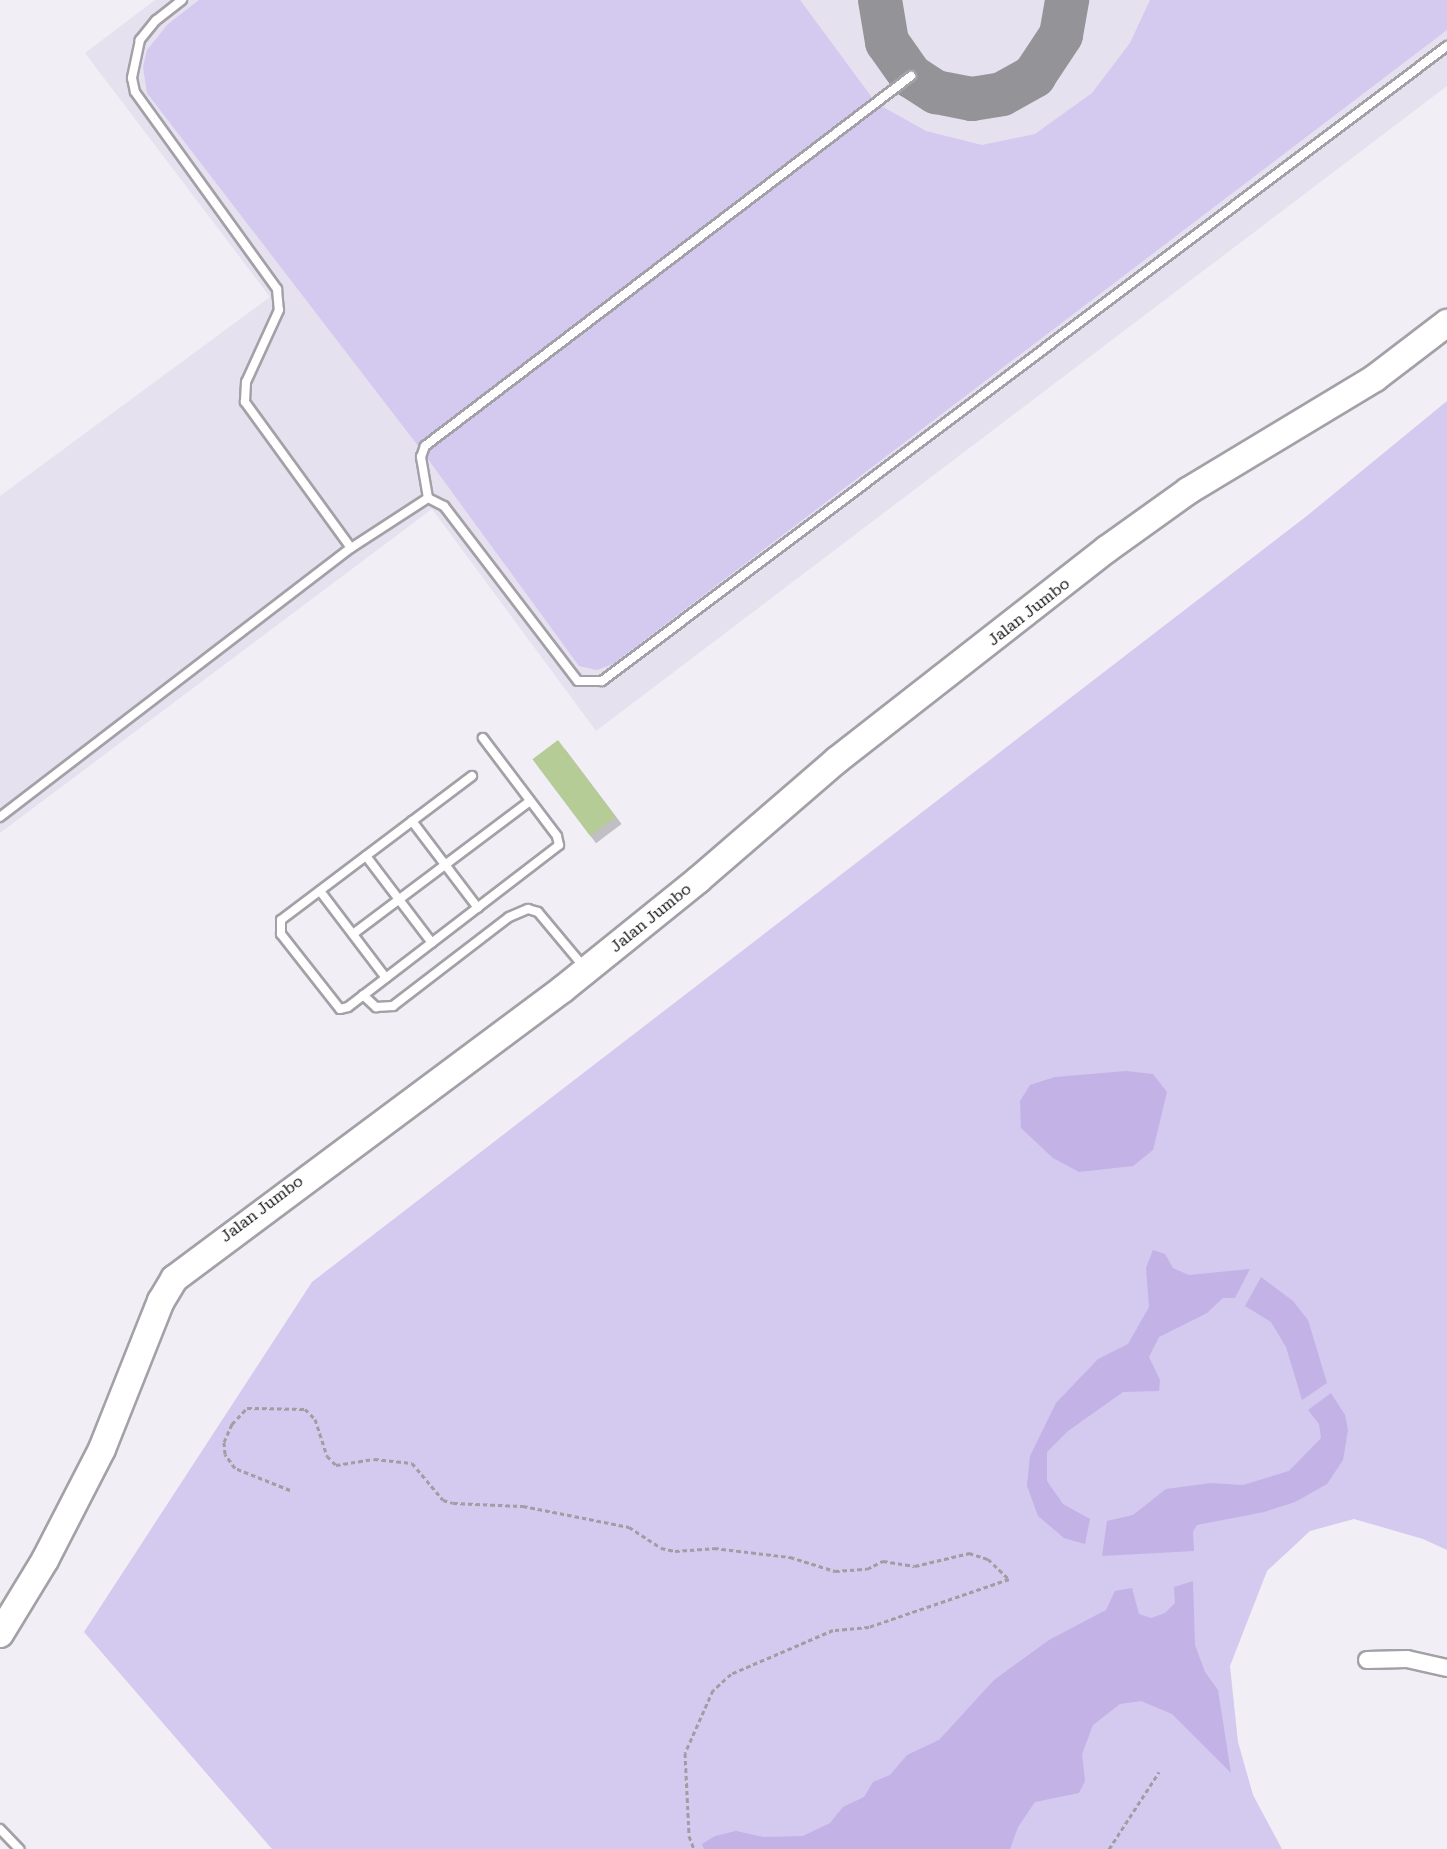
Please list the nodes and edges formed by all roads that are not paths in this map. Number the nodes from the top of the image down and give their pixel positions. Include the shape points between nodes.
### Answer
1 (182, 0) edge
2 (1447, 46) edge
3 (911, 76) dead end
4 (1447, 323) edge
5 (428, 498) junction
6 (351, 548) junction
7 (483, 738) dead end
8 (472, 776) dead end
9 (530, 801) junction
10 (0, 817) edge
11 (412, 821) junction
12 (366, 856) junction
13 (445, 864) junction
14 (320, 891) junction
15 (399, 899) junction
16 (478, 908) junction
17 (353, 934) junction
18 (432, 943) junction
19 (587, 970) junction
20 (386, 978) junction
21 (363, 995) junction
22 (0, 1634) edge
23 (1367, 1660) dead end
24 (1447, 1668) edge
25 (0, 1829) edge
26 (19, 1849) edge

1 - 6 lane via 156,20 140,40 132,78 135,92 277,289 279,310 246,382 245,402
2 - 5 lane via 602,681 578,681 444,506
3 - 5 lane via 425,446 421,457
4 - 19 main road, Jalan Jumbo via 1374,378 1188,491 1107,549 837,760
5 - 6 lane
6 - 10 lane
7 - 9 lane
8 - 11 lane
9 - 13 lane
9 - 16 lane via 559,844
11 - 12 lane
11 - 13 lane
12 - 14 lane
12 - 15 lane
13 - 15 lane
13 - 16 lane
14 - 17 lane
14 - 21 lane via 281,920 281,934 337,1007 348,1007
15 - 17 lane
15 - 18 lane
16 - 18 lane
17 - 20 lane
18 - 20 lane
19 - 21 lane via 538,912 528,909 509,917 393,1006 376,1007
19 - 22 main road, Jalan Jumbo via 174,1279 161,1300 102,1449 45,1560
20 - 21 lane
23 - 24 street via 1407,1659
25 - 26 lane

